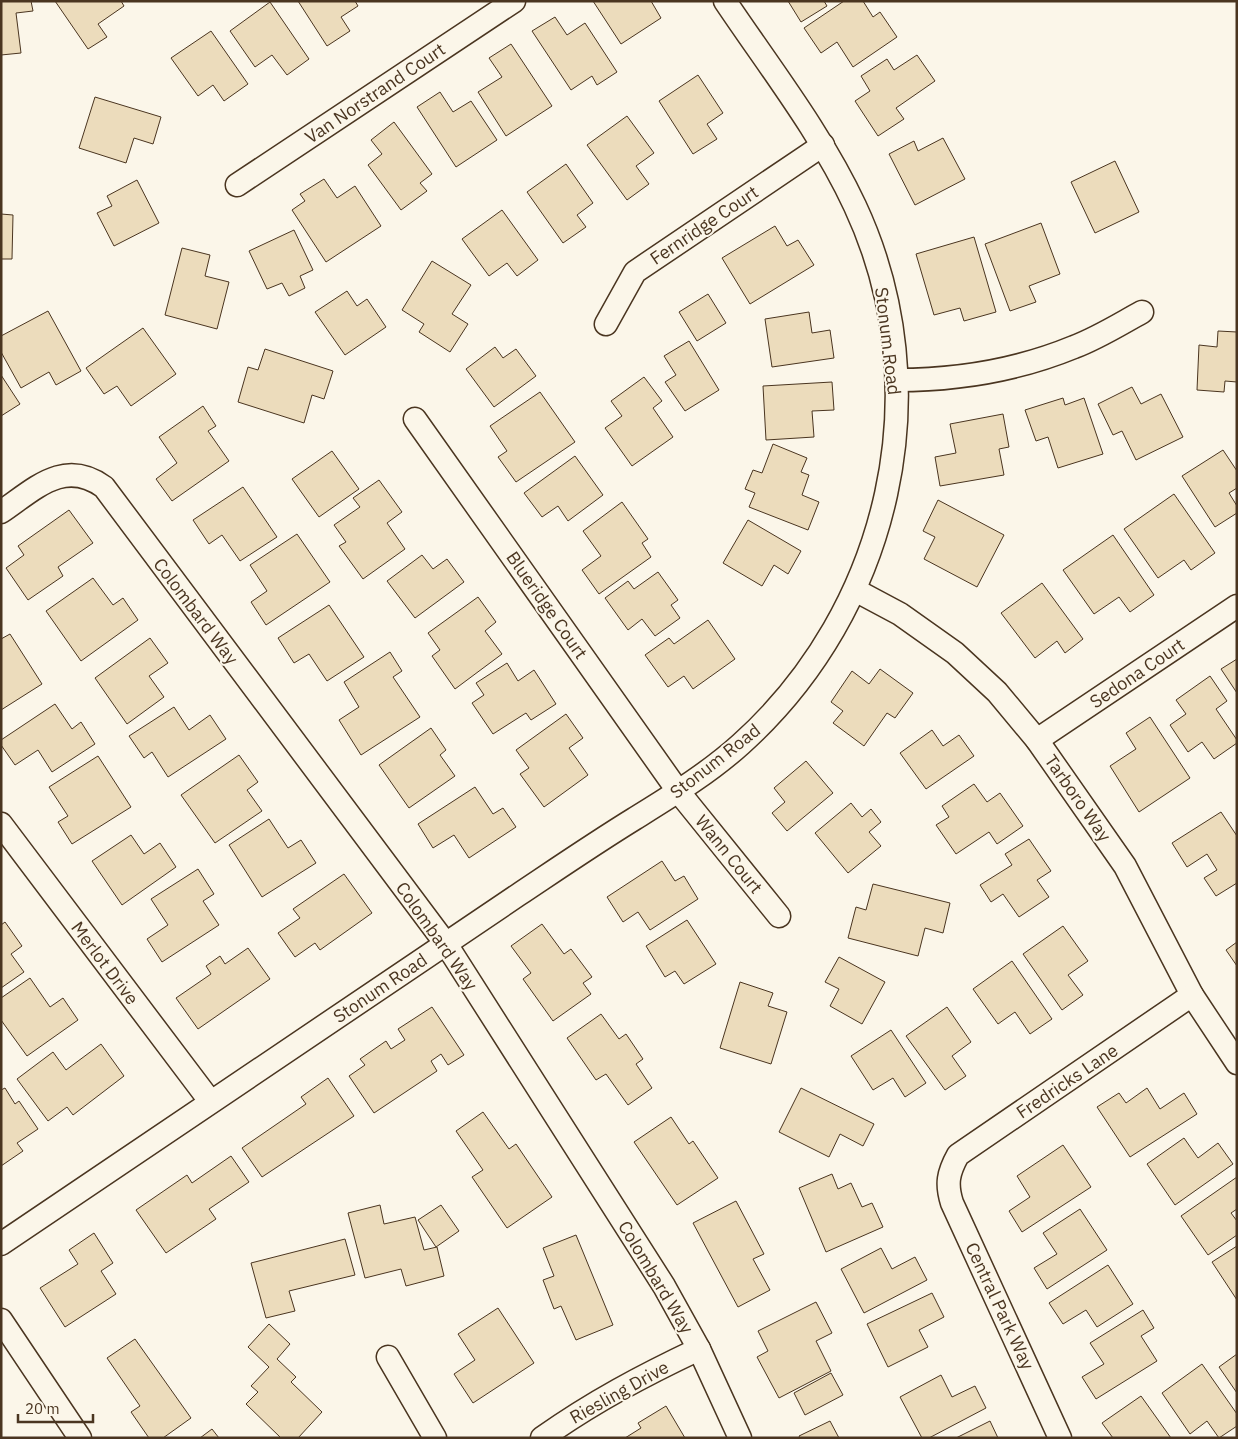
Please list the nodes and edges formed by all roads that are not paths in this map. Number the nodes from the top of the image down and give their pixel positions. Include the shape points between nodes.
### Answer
1 (514, 1) edge
2 (725, 1) edge
3 (823, 145) junction
4 (237, 185) dead end
5 (1142, 312) dead end
6 (606, 324) dead end
7 (897, 380) junction
8 (415, 419) dead end
9 (1, 512) edge
10 (855, 590) junction
11 (1237, 606) edge
12 (1037, 740) junction
13 (678, 792) junction
14 (1, 824) edge
15 (779, 916) dead end
16 (446, 944) junction
17 (1192, 995) junction
18 (1237, 1063) edge
19 (210, 1101) junction
20 (948, 1172) joint
21 (1, 1244) edge
22 (1, 1320) edge
23 (699, 1349) junction
24 (388, 1357) dead end
25 (80, 1438) edge
26 (435, 1438) edge
27 (542, 1438) edge
28 (740, 1438) edge
29 (1060, 1438) edge

1 - 4 street, Van Norstrand Court
2 - 3 street, Stonum Road
3 - 6 street, Fernridge Court via 635,272
3 - 7 street, Stonum Road via 857,209 876,262 888,309
5 - 7 street via 1081,344 1024,364 980,374
7 - 10 street, Stonum Road via 895,446 887,494
8 - 13 street, Blueridge Court
9 - 16 street, Colombard Way via 51,479 67,474 94,480 104,488
10 - 12 street, Tarboro Way via 900,614 955,653 997,692
10 - 13 street, Stonum Road via 835,629 808,670 773,714 738,747
11 - 12 street, Sedona Court
12 - 17 street, Tarboro Way via 1125,866
13 - 15 street, Wann Court
13 - 16 street, Stonum Road via 574,857
14 - 19 street, Merlot Drive
16 - 19 street, Stonum Road
16 - 23 street, Colombard Way via 664,1286
17 - 18 street, Tarboro Way
17 - 20 street, Fredricks Lane via 958,1155
19 - 21 street, Stonum Road
20 - 29 street, Central Park Way via 952,1203
22 - 25 street
23 - 27 street, Riesling Drive via 631,1381
23 - 28 street, Colombard Way
24 - 26 street

